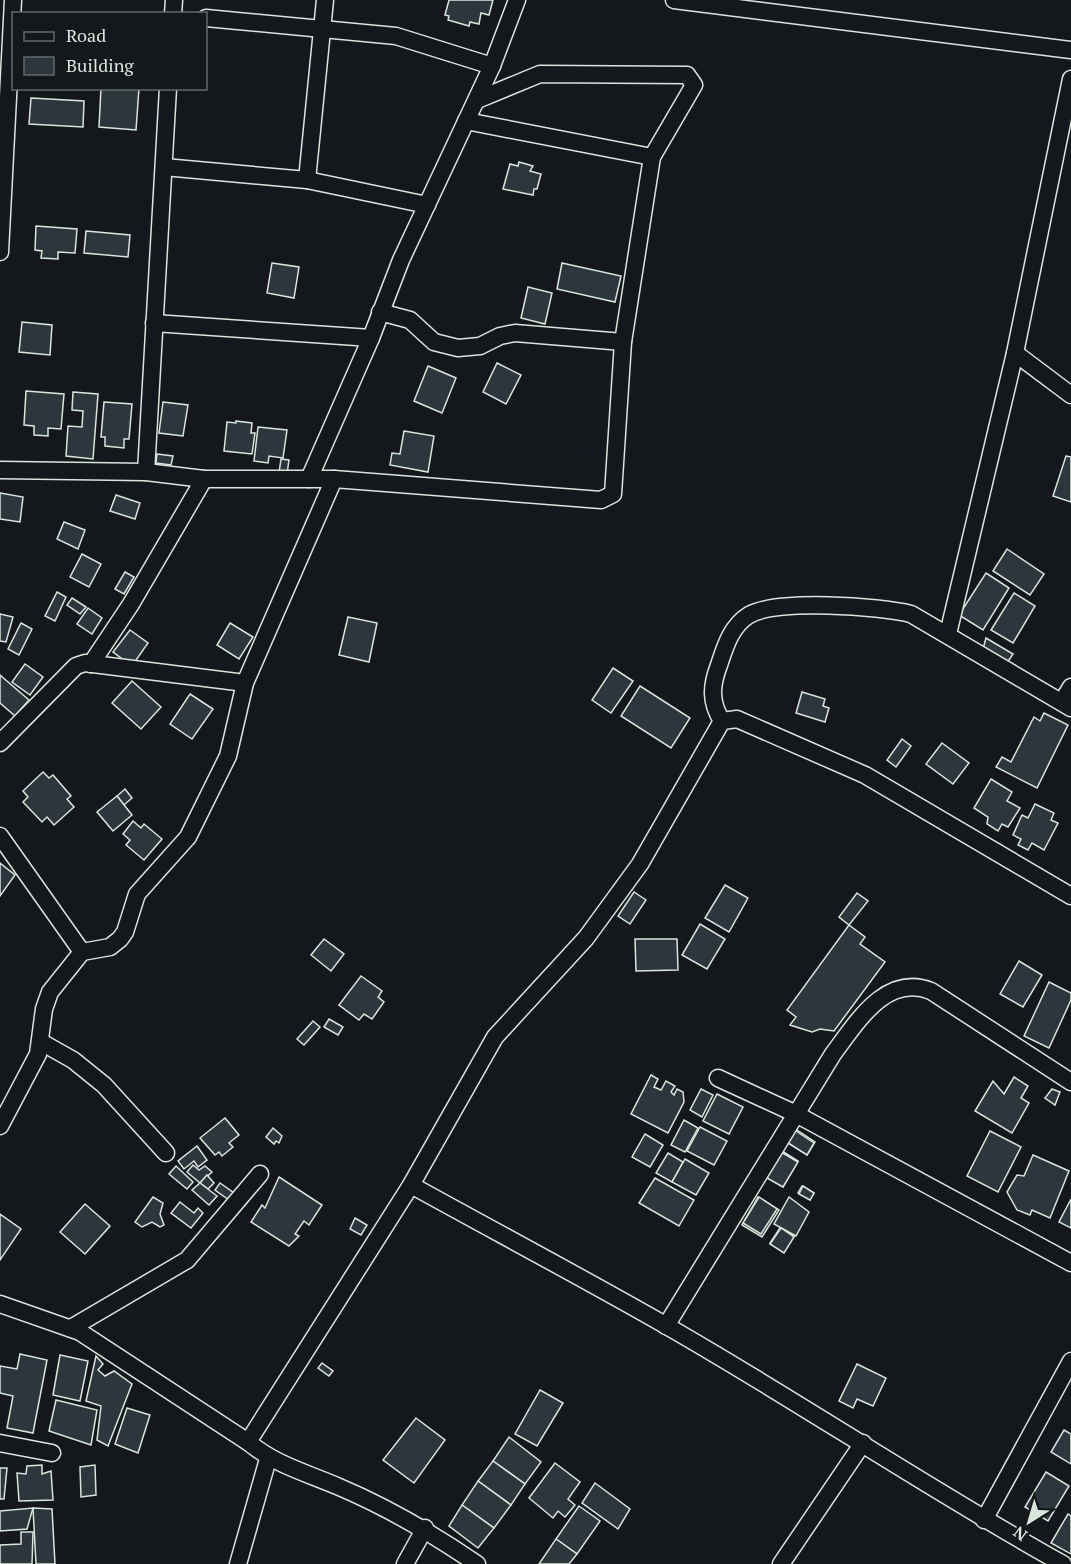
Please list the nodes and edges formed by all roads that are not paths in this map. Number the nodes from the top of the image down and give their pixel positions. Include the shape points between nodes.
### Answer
1 (325, 0) edge
2 (517, 0) edge
3 (674, 0) edge
4 (9, 3) edge
5 (207, 18) edge
6 (322, 30) junction
7 (12, 35) edge
8 (1071, 50) edge
9 (492, 66) junction
10 (1071, 79) edge
11 (168, 90) edge
12 (477, 100) junction
13 (466, 121) junction
14 (3, 155) edge
15 (652, 157) junction
16 (164, 167) junction
17 (307, 180) junction
18 (427, 205) junction
19 (0, 252) edge
20 (380, 312) junction
21 (154, 323) junction
22 (371, 338) junction
23 (623, 342) junction
24 (1015, 353) junction
25 (1071, 394) edge
26 (0, 470) edge
27 (146, 472) junction
28 (204, 478) junction
29 (333, 478) junction
30 (309, 479) junction
31 (948, 634) junction
32 (91, 664) junction
33 (244, 683) junction
34 (1071, 687) edge
35 (1066, 705) edge
36 (723, 721) junction
37 (0, 743) edge
38 (0, 836) edge
39 (1071, 896) edge
40 (82, 952) junction
41 (41, 1042) junction
42 (718, 1078) dead end
43 (1071, 1082) edge
44 (794, 1113) junction
45 (0, 1126) edge
46 (166, 1152) dead end
47 (260, 1174) dead end
48 (411, 1185) junction
49 (1071, 1263) edge
50 (0, 1304) edge
51 (666, 1326) junction
52 (71, 1328) junction
53 (1071, 1361) edge
54 (248, 1442) junction
55 (0, 1443) edge
56 (863, 1443) junction
57 (52, 1453) dead end
58 (268, 1459) junction
59 (984, 1520) junction
60 (425, 1528) junction
61 (238, 1564) edge
62 (405, 1564) edge
63 (477, 1564) edge
64 (781, 1564) edge
65 (1063, 1564) edge

1 - 6 street
2 - 9 street
3 - 8 street
4 - 7 street
5 - 6 street
6 - 9 street via 396,36
6 - 17 street
7 - 14 street
9 - 12 street
10 - 24 street
11 - 16 street
12 - 13 street
12 - 15 street via 540,74 687,75 694,85
13 - 15 street
13 - 18 street
14 - 19 street
15 - 23 street
16 - 17 street
16 - 21 street
17 - 18 street
18 - 20 street
20 - 22 street
20 - 23 street via 410,320 434,342 458,348 480,346 515,333
21 - 22 street
21 - 27 street
22 - 30 street
23 - 29 street via 613,494 609,498
24 - 25 street
24 - 31 street
26 - 27 street
27 - 28 street
28 - 30 street
28 - 32 street via 131,604
29 - 30 street
29 - 33 street
31 - 35 street
31 - 36 street via 912,614 891,609 785,606 748,616 729,637 716,673 713,707
32 - 33 street
32 - 37 street via 76,666
33 - 40 street via 228,756 188,837 137,894 120,939 110,946
34 - 35 street
36 - 39 street via 737,719 866,775
36 - 48 street via 640,864 586,938 495,1037
38 - 40 street
40 - 41 street via 50,992
41 - 45 street
41 - 46 street via 73,1060 104,1085
42 - 44 street
43 - 44 street via 931,991 911,986 888,993 850,1031
44 - 49 street
44 - 51 street
47 - 52 street via 187,1260
48 - 51 street
48 - 54 street
50 - 52 street
51 - 56 street
52 - 54 street
53 - 59 street
54 - 58 street
55 - 57 street
56 - 59 street
56 - 64 street
58 - 60 street via 337,1486
58 - 61 street
59 - 65 street
60 - 62 street
60 - 63 street

